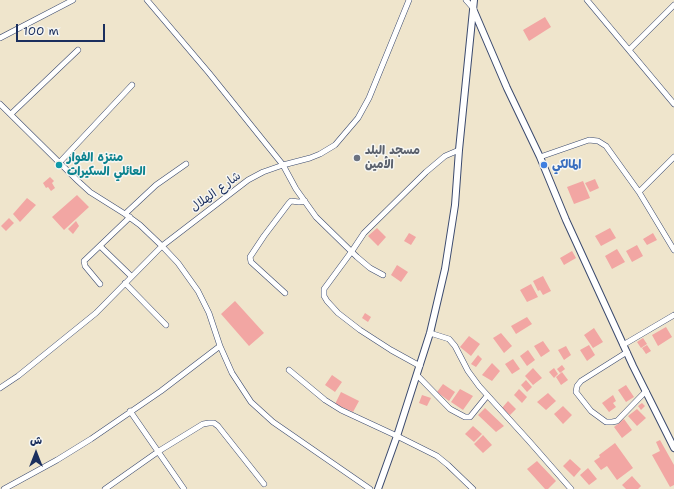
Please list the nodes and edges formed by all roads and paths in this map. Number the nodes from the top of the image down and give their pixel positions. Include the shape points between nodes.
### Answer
1 (147, 0) edge
2 (409, 0) edge
3 (466, 0) edge
4 (474, 0) edge
5 (588, 0) edge
6 (69, 1) edge
7 (674, 5) edge
8 (474, 9) junction
9 (0, 38) edge
10 (78, 50) dead end
11 (629, 50) junction
12 (132, 85) dead end
13 (0, 104) edge
14 (674, 104) edge
15 (11, 114) junction
16 (459, 150) junction
17 (540, 157) junction
18 (674, 157) edge
19 (60, 162) junction
20 (186, 164) dead end
21 (283, 165) junction
22 (638, 192) junction
23 (305, 201) junction
24 (128, 216) junction
25 (100, 246) junction
26 (162, 246) junction
27 (674, 250) edge
28 (352, 251) junction
29 (383, 275) dead end
30 (131, 276) junction
31 (125, 283) junction
32 (100, 284) dead end
33 (285, 293) dead end
34 (674, 315) edge
35 (166, 325) dead end
36 (430, 333) junction
37 (623, 345) junction
38 (220, 346) junction
39 (626, 352) junction
40 (420, 366) junction
41 (289, 370) dead end
42 (417, 375) junction
43 (0, 388) edge
44 (646, 391) junction
45 (487, 396) junction
46 (130, 411) junction
47 (398, 436) junction
48 (674, 448) edge
49 (159, 451) junction
50 (264, 484) dead end
51 (4, 489) edge
52 (105, 489) edge
53 (184, 489) edge
54 (370, 489) edge
55 (378, 489) edge
56 (473, 489) edge
57 (571, 489) edge

1 - 21 street
2 - 21 street, شارع الهلال via 369,98 358,118 336,145 310,158
3 - 8 street
4 - 8 street
5 - 11 street
6 - 9 street
7 - 11 street
8 - 16 street
8 - 17 street via 507,88
10 - 15 street
11 - 14 street
12 - 19 street
13 - 15 street
15 - 19 street
16 - 28 street via 445,156 426,172 364,233
16 - 36 street via 453,219 445,269
17 - 22 street via 589,140 598,141 606,146
17 - 37 street
18 - 22 street
19 - 24 street via 90,192
20 - 24 street via 156,185
21 - 23 street
21 - 26 street, شارع الهلال via 248,180
22 - 27 street
23 - 28 street via 316,217
23 - 33 street via 289,203 250,257 251,262
24 - 25 street
24 - 26 street
25 - 30 street
25 - 32 street via 84,261
26 - 30 street, شارع الهلال
26 - 38 street via 198,291 209,313
28 - 29 street via 370,268
28 - 40 street via 324,289 324,296 338,313 360,330
30 - 31 street, شارع الهلال
31 - 35 street
31 - 43 street, شارع الهلال via 96,314
34 - 37 street
36 - 40 street
36 - 45 street via 449,339
37 - 39 street
38 - 46 street
38 - 54 street via 232,373 251,402 273,422
39 - 44 street
39 - 44 street via 581,381 576,386 576,392 591,411 606,422 612,422 617,421
40 - 42 street
41 - 47 street via 341,410
42 - 45 street via 450,409 465,417 470,417
42 - 47 street
44 - 48 street
45 - 57 street
46 - 49 street
46 - 51 street via 57,460
47 - 55 street
47 - 56 street via 442,460
49 - 50 street via 203,424 214,423
49 - 52 street
49 - 53 street

